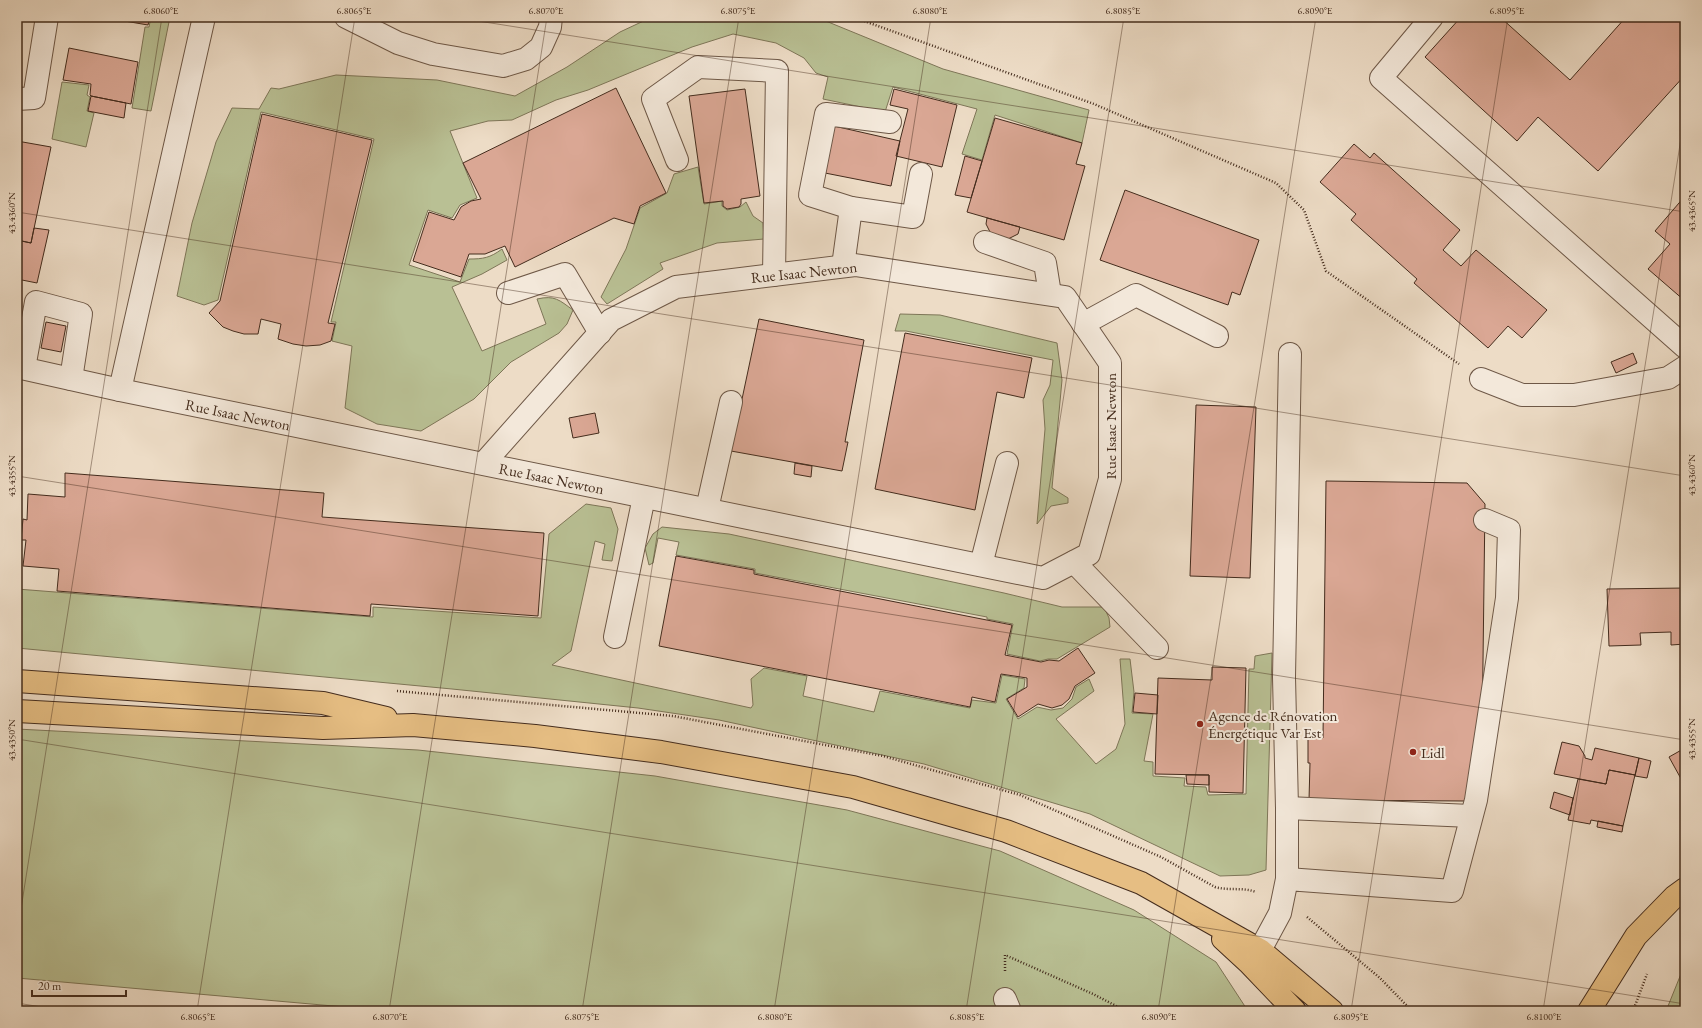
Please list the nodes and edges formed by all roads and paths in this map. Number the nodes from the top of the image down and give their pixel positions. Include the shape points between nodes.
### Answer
1 (47, 17) edge
2 (204, 17) edge
3 (346, 17) edge
4 (551, 17) edge
5 (853, 17) edge
6 (1432, 17) edge
7 (17, 100) edge
8 (890, 122) dead end
9 (677, 160) dead end
10 (921, 174) dead end
11 (851, 208) junction
12 (985, 242) dead end
13 (842, 266) junction
14 (774, 275) junction
15 (508, 293) dead end
16 (1050, 294) junction
17 (1083, 324) junction
18 (600, 332) junction
19 (1217, 336) dead end
20 (1685, 347) edge
21 (1290, 354) dead end
22 (1685, 367) edge
23 (20, 368) edge
24 (71, 379) junction
25 (1481, 379) joint
26 (120, 390) junction
27 (731, 402) dead end
28 (1007, 463) dead end
29 (482, 464) junction
30 (644, 497) junction
31 (707, 509) junction
32 (1485, 520) dead end
33 (1074, 562) junction
34 (981, 566) junction
35 (615, 637) dead end
36 (1157, 648) dead end
37 (17, 681) edge
38 (17, 711) edge
39 (413, 725) junction
40 (1287, 808) junction
41 (1471, 816) junction
42 (1287, 879) junction
43 (1685, 889) edge
44 (1197, 916) junction
45 (1308, 917) dead end
46 (1260, 950) junction
47 (1647, 974) dead end
48 (1008, 1005) edge
49 (17, 1006) edge
50 (1593, 1007) edge
51 (34, 1011) edge
52 (1126, 1011) edge
53 (1295, 1011) edge
54 (1332, 1011) edge
55 (1412, 1011) edge
56 (1633, 1011) edge

1 - 7 lane via 34,98
2 - 26 lane
3 - 4 lane via 398,43 433,54 503,66 526,59 541,47 550,27
5 - 25 path via 1094,104 1276,183 1304,210 1326,271
6 - 20 lane via 1381,78
8 - 11 lane via 826,114 810,195
9 - 14 lane via 653,99 698,67 777,71
10 - 11 lane via 913,217
11 - 13 lane
12 - 16 lane via 1045,263
13 - 14 lane, Rue Isaac Newton
13 - 16 lane, Rue Isaac Newton via 856,265
14 - 18 lane, Rue Isaac Newton via 676,286 611,320
15 - 18 lane via 565,274
16 - 17 lane, Rue Isaac Newton via 1065,296
17 - 19 lane via 1136,295
17 - 33 lane, Rue Isaac Newton via 1110,363 1110,479 1089,554
18 - 29 lane, Rue Isaac Newton
21 - 40 lane via 1284,677
22 - 25 lane via 1668,378 1574,395 1522,395
23 - 24 lane, Rue Isaac Newton
23 - 24 lane via 36,302 81,314
24 - 26 lane, Rue Isaac Newton
26 - 29 lane, Rue Isaac Newton
27 - 31 lane
28 - 34 lane
29 - 30 lane, Rue Isaac Newton
30 - 31 lane, Rue Isaac Newton
30 - 35 lane
31 - 34 lane, Rue Isaac Newton
32 - 41 lane via 1509,530 1507,598 1476,800
33 - 34 lane, Rue Isaac Newton via 1043,578
33 - 36 lane
37 - 39 main road via 323,703
38 - 39 main road via 324,728
39 - 44 main road via 535,736 661,752 853,787 1006,830 1141,883
40 - 41 lane
40 - 42 lane
41 - 42 lane via 1452,891
42 - 46 lane via 1280,913
43 - 50 main road via 1636,936
44 - 46 main road
44 - 53 main road via 1249,963
45 - 55 path via 1380,978
46 - 54 main road
47 - 56 path
48 - 52 path via 1005,955
49 - 51 path

